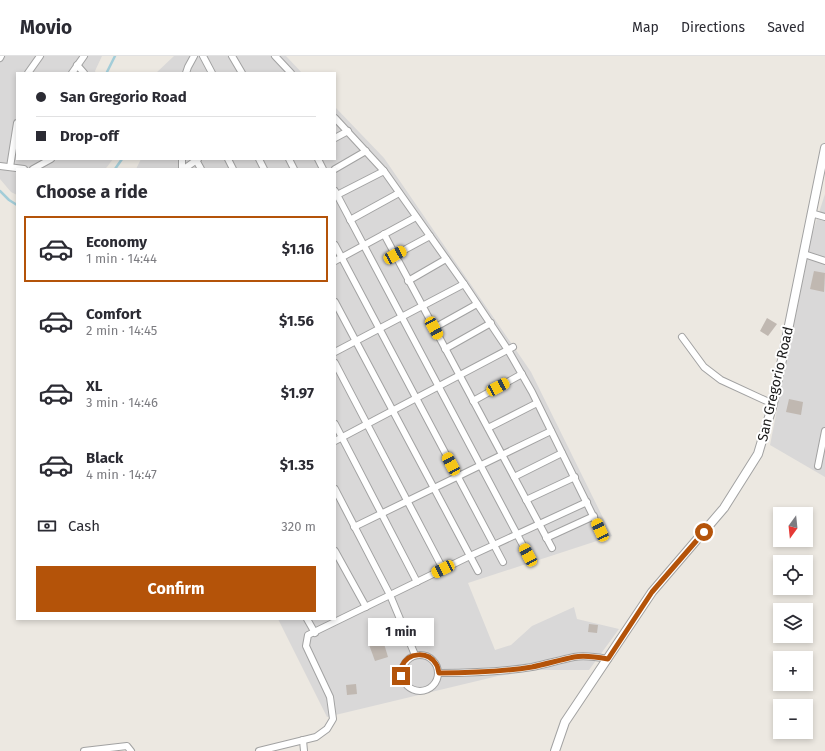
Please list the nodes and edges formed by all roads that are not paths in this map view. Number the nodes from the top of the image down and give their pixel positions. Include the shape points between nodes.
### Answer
1 (40, 56) edge
2 (84, 56) edge
3 (194, 56) edge
4 (203, 56) edge
5 (232, 56) edge
6 (275, 56) edge
7 (77, 65) junction
8 (29, 72) edge
9 (73, 72) edge
10 (83, 72) edge
11 (186, 72) edge
12 (211, 72) edge
13 (241, 72) edge
14 (290, 72) edge
15 (336, 119) edge
16 (16, 129) edge
17 (348, 131) junction
18 (336, 137) edge
19 (825, 148) edge
20 (366, 151) junction
21 (48, 160) edge
22 (197, 160) edge
23 (0, 166) edge
24 (10, 167) junction
25 (17, 168) edge
26 (35, 168) edge
27 (185, 168) edge
28 (336, 168) edge
29 (384, 171) junction
30 (336, 193) edge
31 (399, 193) junction
32 (811, 213) junction
33 (416, 217) junction
34 (825, 217) edge
35 (350, 220) junction
36 (384, 234) junction
37 (430, 236) junction
38 (364, 245) junction
39 (336, 247) edge
40 (804, 254) junction
41 (395, 255) junction
42 (341, 257) junction
43 (446, 259) junction
44 (336, 260) edge
45 (825, 260) edge
46 (408, 281) junction
47 (464, 284) junction
48 (336, 304) edge
49 (477, 304) junction
50 (422, 306) junction
51 (402, 317) junction
52 (491, 324) junction
53 (434, 328) junction
54 (379, 329) junction
55 (682, 337) dead end
56 (356, 341) junction
57 (511, 348) junction
58 (445, 349) junction
59 (336, 351) edge
60 (336, 365) edge
61 (522, 374) junction
62 (459, 376) junction
63 (439, 386) junction
64 (416, 398) junction
65 (473, 401) junction
66 (537, 403) junction
67 (773, 404) junction
68 (393, 411) junction
69 (367, 424) junction
70 (336, 426) edge
71 (488, 428) junction
72 (551, 431) junction
73 (825, 431) edge
74 (342, 438) junction
75 (336, 441) edge
76 (824, 444) edge
77 (562, 453) junction
78 (502, 455) junction
79 (481, 466) junction
80 (818, 466) dead end
81 (458, 477) junction
82 (514, 477) junction
83 (575, 478) junction
84 (434, 488) junction
85 (336, 491) edge
86 (526, 500) junction
87 (408, 501) junction
88 (587, 502) junction
89 (382, 514) junction
90 (594, 516) junction
91 (539, 524) junction
92 (354, 527) junction
93 (600, 530) dead end
94 (517, 534) junction
95 (546, 538) junction
96 (494, 545) junction
97 (552, 548) dead end
98 (336, 553) edge
99 (528, 555) dead end
100 (470, 556) junction
101 (503, 562) dead end
102 (443, 569) junction
103 (478, 571) dead end
104 (418, 582) junction
105 (390, 596) junction
106 (366, 608) junction
107 (337, 618) edge
108 (308, 620) edge
109 (334, 620) edge
110 (315, 632) junction
111 (415, 655) junction
112 (608, 659) junction
113 (439, 673) junction
114 (303, 740) junction
115 (98, 750) edge
116 (270, 750) edge
117 (84, 751) edge
118 (130, 751) edge
119 (259, 751) edge
120 (304, 751) edge
121 (556, 751) edge

1 - 8 street
2 - 7 street
3 - 11 street
4 - 12 street
5 - 13 street
6 - 14 street
7 - 9 street
7 - 10 street
15 - 17 street
16 - 24 street
17 - 18 street
17 - 20 street
19 - 32 street, San Gregorio Road
20 - 28 street
20 - 29 street
21 - 26 street
22 - 27 street
23 - 24 street
24 - 25 street
29 - 30 street
29 - 31 street
30 - 35 street
31 - 33 street
31 - 35 street
32 - 34 street
32 - 40 street, San Gregorio Road
33 - 36 street
33 - 37 street
35 - 38 street
36 - 38 street
36 - 41 street
37 - 41 street
37 - 43 street
38 - 42 street
38 - 51 street
39 - 42 street
40 - 45 street
40 - 67 street, San Gregorio Road
41 - 46 street
42 - 44 street
42 - 54 street
43 - 46 street
43 - 47 street
46 - 50 street
47 - 49 street
47 - 50 street
48 - 56 street
49 - 52 street
49 - 53 street
50 - 51 street
50 - 53 street
51 - 54 street
51 - 63 street
52 - 57 street
52 - 58 street
53 - 58 street
54 - 56 street
54 - 64 street
55 - 67 street via 704,367 721,380
56 - 59 street
56 - 68 street
57 - 61 street
57 - 62 street
58 - 62 street
60 - 69 street
61 - 65 street
61 - 66 street
62 - 63 street
62 - 65 street
63 - 64 street
63 - 79 street
64 - 68 street
64 - 81 street
65 - 71 street
66 - 71 street
66 - 72 street
67 - 112 street, San Gregorio Road via 758,454 728,502 652,592
68 - 69 street
68 - 84 street
69 - 74 street
69 - 87 street
70 - 74 street
71 - 78 street
72 - 77 street
72 - 78 street
73 - 76 street
74 - 75 street
74 - 89 street
76 - 80 street
77 - 82 street
77 - 83 street
78 - 79 street
78 - 82 street
79 - 81 street
79 - 94 street
81 - 84 street
81 - 96 street
82 - 86 street
83 - 86 street
83 - 88 street
84 - 87 street
84 - 100 street
85 - 92 street
86 - 91 street
87 - 89 street
87 - 102 street
88 - 90 street
88 - 91 street
89 - 92 street
89 - 104 street
90 - 93 street
90 - 95 street
91 - 94 street
91 - 95 street
92 - 105 street
94 - 96 street
94 - 99 street
95 - 97 street
96 - 100 street
96 - 101 street
98 - 106 street
100 - 102 street
100 - 103 street
102 - 104 street
104 - 105 street
105 - 106 street
105 - 111 street
106 - 107 street
108 - 110 street
109 - 110 street
110 - 114 street via 308,635 306,646 330,697 333,718 327,729 316,737
111 - 113 street via 423,654 431,658
111 - 113 street via 407,659 402,667 401,676 412,690 422,692 430,689
112 - 113 street via 593,656 575,657 532,667 471,673
112 - 121 street, San Gregorio Road via 565,722
114 - 116 street
114 - 120 street
115 - 117 street
115 - 118 street via 128,746
116 - 119 street

